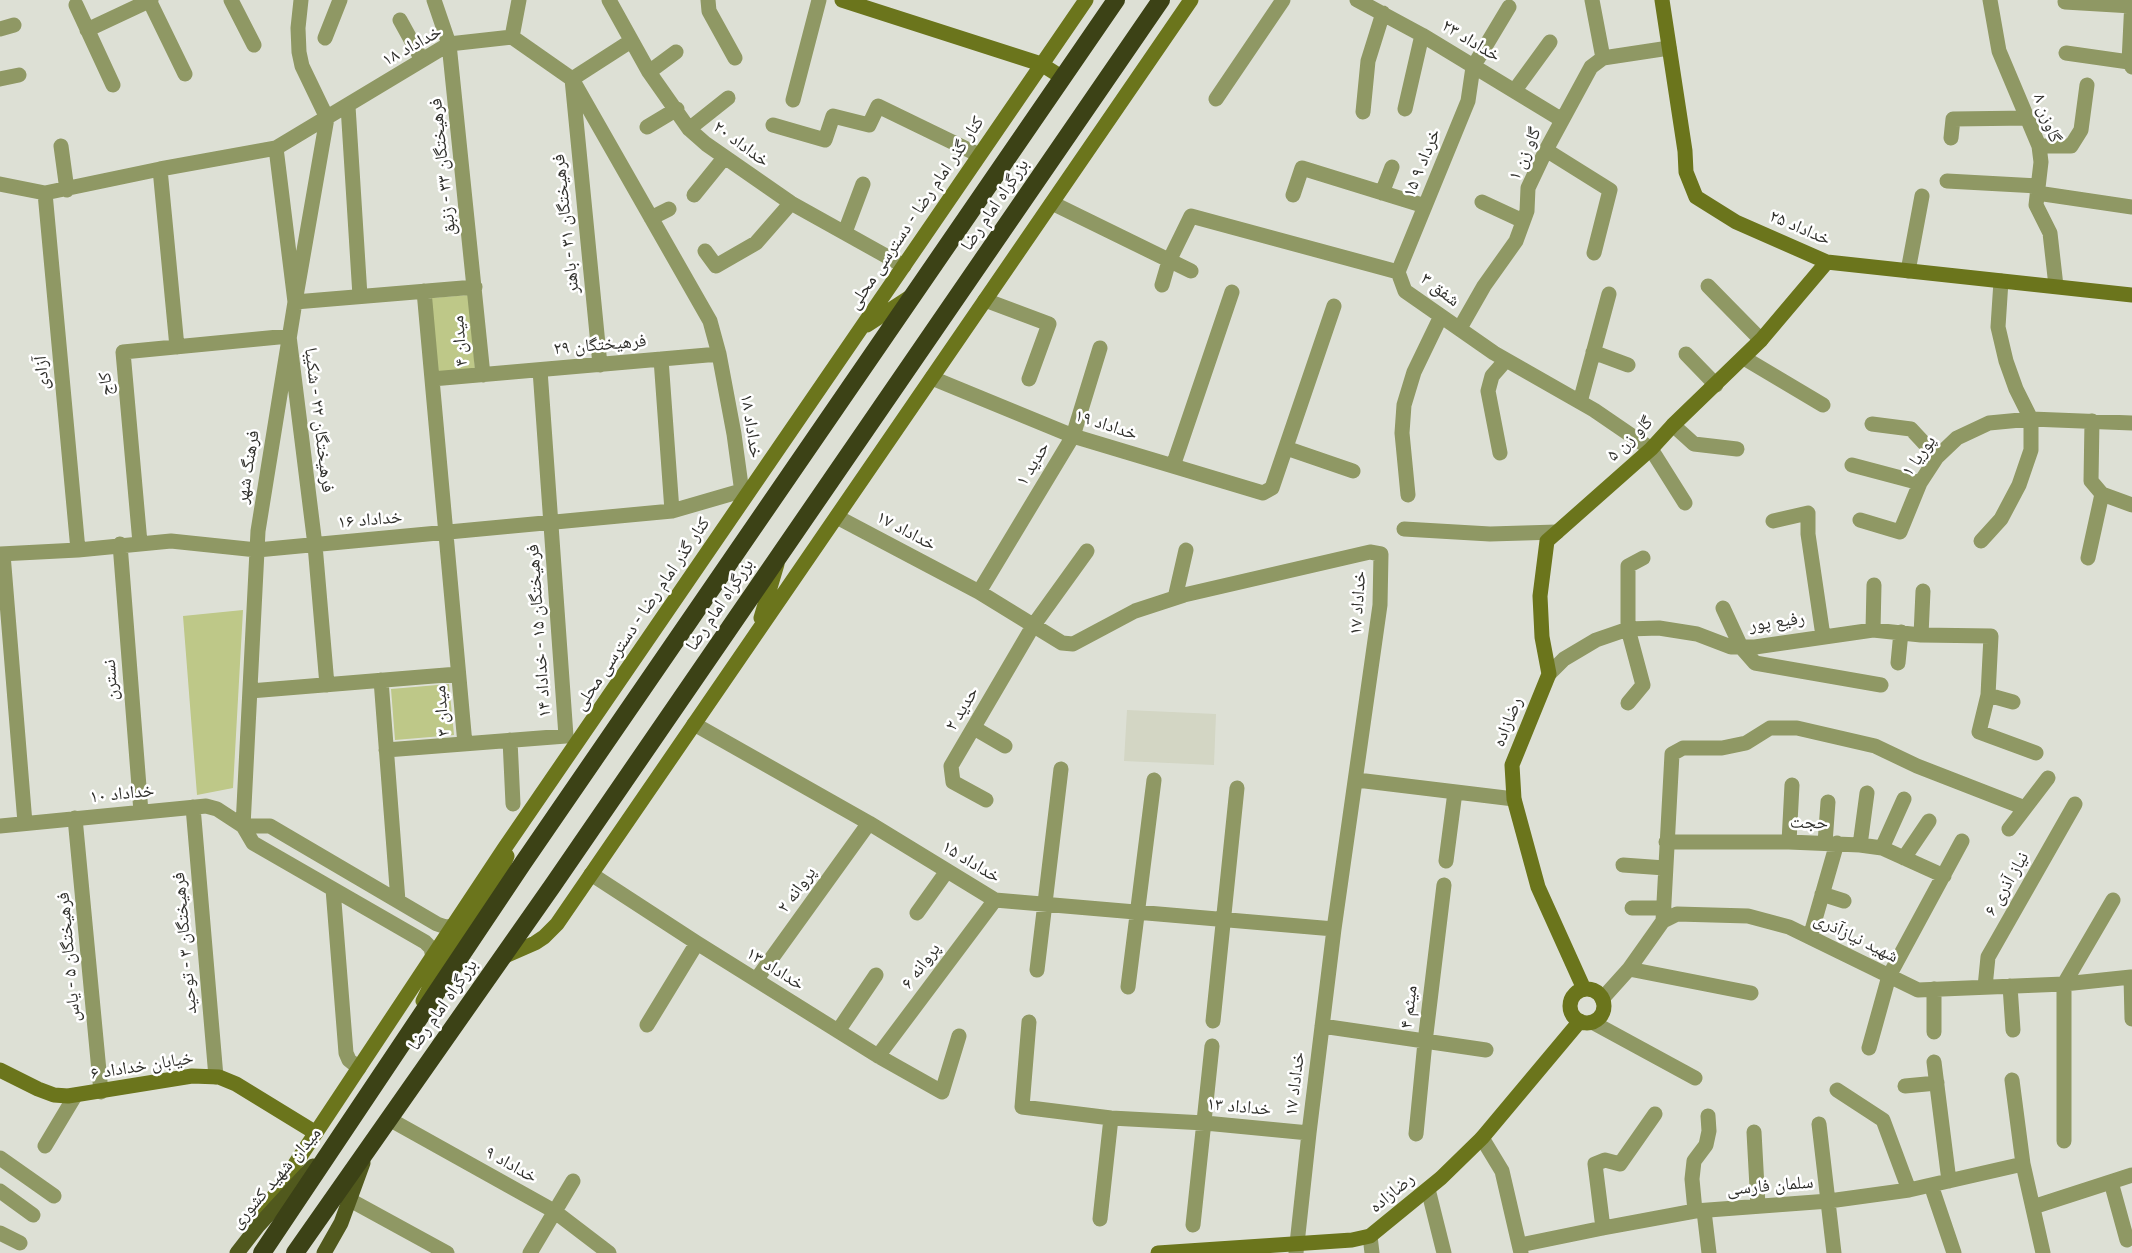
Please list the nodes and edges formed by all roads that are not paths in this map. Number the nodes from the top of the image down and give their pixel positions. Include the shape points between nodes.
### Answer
1 (150, 0) edge
2 (231, 0) edge
3 (301, 0) edge
4 (340, 0) edge
5 (434, 0) edge
6 (519, 0) edge
7 (609, 0) edge
8 (708, 0) edge
9 (819, 0) edge
10 (842, 0) edge
11 (1086, 0) edge
12 (1116, 0) edge
13 (1161, 0) edge
14 (1191, 0) edge
15 (1282, 0) edge
16 (1592, 0) edge
17 (1662, 0) edge
18 (1990, 0) edge
19 (2132, 0) edge
20 (2065, 2) dead end
21 (76, 5) dead end
22 (1371, 5) edge
23 (879, 6) edge
24 (2132, 6) edge
25 (1509, 7) dead end
26 (400, 20) dead end
27 (87, 30) junction
28 (1422, 34) junction
29 (512, 37) junction
30 (325, 38) dead end
31 (632, 41) junction
32 (1550, 42) dead end
33 (449, 44) junction
34 (254, 45) dead end
35 (1669, 48) junction
36 (676, 52) dead end
37 (2066, 53) dead end
38 (735, 58) dead end
39 (1603, 58) junction
40 (422, 60) junction
41 (1041, 64) junction
42 (2130, 64) edge
43 (1473, 67) junction
44 (649, 72) junction
45 (185, 74) dead end
46 (20, 75) dead end
47 (1063, 78) junction
48 (572, 79) junction
49 (0, 80) edge
50 (113, 85) dead end
51 (2087, 85) dead end
52 (1515, 90) junction
53 (728, 98) dead end
54 (1216, 99) dead end
55 (793, 100) dead end
56 (348, 106) junction
57 (676, 109) junction
58 (1405, 109) dead end
59 (1363, 112) dead end
60 (327, 118) junction
61 (2029, 118) junction
62 (1562, 120) junction
63 (773, 124) dead end
64 (647, 127) dead end
65 (689, 129) junction
66 (1951, 138) dead end
67 (61, 146) dead end
68 (2039, 146) junction
69 (276, 148) junction
70 (1546, 150) junction
71 (979, 155) junction
72 (724, 158) junction
73 (1392, 167) dead end
74 (160, 169) junction
75 (1947, 181) dead end
76 (0, 184) edge
77 (863, 184) dead end
78 (67, 190) junction
79 (2038, 190) junction
80 (45, 193) junction
81 (1382, 193) junction
82 (694, 195) dead end
83 (1293, 195) dead end
84 (1922, 196) dead end
85 (1482, 202) dead end
86 (791, 203) junction
87 (1052, 203) junction
88 (1425, 206) junction
89 (2132, 207) edge
90 (669, 209) dead end
91 (651, 218) junction
92 (1523, 220) junction
93 (845, 232) junction
94 (705, 252) dead end
95 (1594, 253) dead end
96 (1169, 261) junction
97 (1827, 262) junction
98 (904, 266) junction
99 (1191, 271) dead end
100 (1908, 271) junction
101 (1398, 272) junction
102 (2001, 281) junction
103 (1162, 285) dead end
104 (1708, 286) dead end
105 (2055, 286) junction
106 (475, 287) junction
107 (424, 291) junction
108 (1232, 292) dead end
109 (915, 293) junction
110 (1609, 294) dead end
111 (2132, 295) edge
112 (360, 296) junction
113 (985, 300) junction
114 (295, 302) junction
115 (1334, 306) dead end
116 (1441, 316) junction
117 (1460, 328) junction
118 (859, 331) junction
119 (289, 336) junction
120 (1761, 340) junction
121 (177, 347) junction
122 (1100, 348) dead end
123 (1593, 352) junction
124 (719, 354) junction
125 (1686, 354) dead end
126 (1744, 358) junction
127 (661, 359) junction
128 (1506, 360) junction
129 (600, 364) junction
130 (1628, 365) dead end
131 (540, 370) junction
132 (483, 375) junction
133 (932, 378) junction
134 (432, 379) junction
135 (1029, 379) dead end
136 (1716, 385) junction
137 (1580, 402) junction
138 (1822, 405) dead end
139 (2031, 419) junction
140 (2092, 421) junction
141 (2132, 423) edge
142 (1872, 424) dead end
143 (1672, 425) junction
144 (1073, 436) junction
145 (1286, 448) junction
146 (1737, 448) dead end
147 (1651, 449) junction
148 (1500, 453) dead end
149 (849, 454) junction
150 (1937, 457) junction
151 (1852, 465) dead end
152 (1173, 466) junction
153 (871, 467) junction
154 (1353, 471) dead end
155 (1920, 483) junction
156 (2102, 494) junction
157 (1408, 495) dead end
158 (742, 496) junction
159 (1685, 503) dead end
160 (2132, 505) edge
161 (672, 511) junction
162 (837, 517) junction
163 (1860, 520) dead end
164 (1773, 521) dead end
165 (551, 522) junction
166 (1404, 530) dead end
167 (446, 532) junction
168 (1557, 532) junction
169 (1981, 541) dead end
170 (140, 543) junction
171 (120, 544) junction
172 (315, 544) junction
173 (78, 550) junction
174 (257, 550) junction
175 (1186, 550) dead end
176 (1087, 551) dead end
177 (1, 554) edge
178 (780, 556) junction
179 (1643, 558) dead end
180 (2088, 558) dead end
181 (1874, 585) dead end
182 (1923, 591) dead end
183 (979, 592) junction
184 (1175, 598) junction
185 (1724, 608) dead end
186 (1033, 626) junction
187 (1628, 629) junction
188 (1873, 630) junction
189 (1900, 632) junction
190 (757, 633) junction
191 (1921, 635) junction
192 (1823, 636) junction
193 (1741, 647) junction
194 (1898, 663) dead end
195 (1549, 674) junction
196 (458, 675) junction
197 (381, 680) junction
198 (1881, 684) dead end
199 (327, 685) junction
200 (250, 691) junction
201 (1988, 695) junction
202 (2013, 702) dead end
203 (1628, 703) dead end
204 (694, 724) junction
205 (974, 728) junction
206 (510, 740) junction
207 (465, 744) junction
208 (1005, 746) dead end
209 (387, 750) junction
210 (2036, 753) dead end
211 (1061, 769) dead end
212 (2048, 778) dead end
213 (1154, 780) dead end
214 (1357, 780) junction
215 (1792, 785) dead end
216 (1237, 788) dead end
217 (1455, 792) junction
218 (1867, 794) dead end
219 (1514, 799) junction
220 (1904, 799) dead end
221 (986, 800) dead end
222 (1828, 802) dead end
223 (513, 804) dead end
224 (2075, 804) dead end
225 (193, 807) junction
226 (2025, 808) junction
227 (141, 812) junction
228 (75, 818) junction
229 (1929, 821) dead end
230 (25, 823) junction
231 (869, 823) junction
232 (0, 826) edge
233 (243, 826) junction
234 (2009, 830) dead end
235 (515, 834) junction
236 (1962, 841) dead end
237 (1666, 842) junction
238 (1789, 842) junction
239 (1831, 843) junction
240 (1860, 845) junction
241 (1882, 848) junction
242 (1904, 858) junction
243 (1446, 861) dead end
244 (1623, 865) dead end
245 (1665, 868) junction
246 (947, 871) junction
247 (591, 874) junction
248 (1944, 876) junction
249 (1444, 885) dead end
250 (333, 889) junction
251 (1822, 894) junction
252 (995, 900) junction
253 (2113, 900) dead end
254 (398, 902) junction
255 (1844, 902) dead end
256 (1045, 904) junction
257 (1632, 908) dead end
258 (1139, 912) junction
259 (917, 913) dead end
260 (1664, 914) junction
261 (1222, 919) junction
262 (454, 926) junction
263 (1335, 929) junction
264 (1810, 937) junction
265 (697, 943) junction
266 (433, 957) junction
267 (503, 957) junction
268 (1629, 969) junction
269 (1037, 970) dead end
270 (876, 975) dead end
271 (1889, 976) junction
272 (2131, 977) edge
273 (756, 980) junction
274 (2064, 984) junction
275 (2010, 986) junction
276 (1128, 987) dead end
277 (1985, 987) junction
278 (1584, 989) junction
279 (1934, 989) junction
280 (1751, 993) dead end
281 (1602, 999) junction
282 (2132, 1018) edge
283 (1213, 1021) dead end
284 (1029, 1022) dead end
285 (1586, 1022) junction
286 (647, 1025) dead end
287 (1322, 1026) junction
288 (2013, 1030) dead end
289 (838, 1031) junction
290 (1934, 1032) dead end
291 (959, 1036) dead end
292 (405, 1039) junction
293 (1425, 1042) junction
294 (1212, 1046) dead end
295 (1869, 1048) dead end
296 (1486, 1050) dead end
297 (878, 1056) junction
298 (1934, 1062) dead end
299 (359, 1068) junction
300 (0, 1070) edge
301 (216, 1077) junction
302 (1695, 1078) dead end
303 (2012, 1080) dead end
304 (1937, 1083) junction
305 (1905, 1086) dead end
306 (1837, 1090) dead end
307 (101, 1092) junction
308 (75, 1096) junction
309 (1656, 1114) dead end
310 (1708, 1116) dead end
311 (1111, 1118) junction
312 (389, 1119) junction
313 (1205, 1123) junction
314 (1819, 1124) dead end
315 (345, 1130) junction
316 (1754, 1132) dead end
317 (316, 1133) junction
318 (1309, 1133) junction
319 (1416, 1134) dead end
320 (1482, 1138) junction
321 (2064, 1141) dead end
322 (45, 1146) dead end
323 (368, 1148) junction
324 (0, 1158) edge
325 (2023, 1164) junction
326 (2132, 1175) edge
327 (573, 1180) dead end
328 (1949, 1181) junction
329 (2111, 1182) junction
330 (1931, 1185) junction
331 (1428, 1189) junction
332 (1909, 1190) junction
333 (0, 1191) edge
334 (54, 1196) dead end
335 (350, 1200) junction
336 (1828, 1201) junction
337 (1758, 1206) junction
338 (2032, 1207) junction
339 (554, 1211) junction
340 (1699, 1211) junction
341 (33, 1215) dead end
342 (1100, 1219) dead end
343 (1193, 1225) dead end
344 (1603, 1228) junction
345 (0, 1233) edge
346 (1370, 1236) junction
347 (2127, 1240) dead end
348 (20, 1243) dead end
349 (1296, 1248) edge
350 (1520, 1249) edge
351 (326, 1251) edge
352 (236, 1253) edge
353 (262, 1253) edge
354 (295, 1253) edge
355 (447, 1253) edge
356 (530, 1253) edge
357 (609, 1253) edge
358 (1158, 1253) edge
359 (1372, 1253) edge
360 (1444, 1253) edge
361 (1709, 1253) edge
362 (1834, 1253) edge
363 (1954, 1253) edge
364 (2043, 1253) edge

1 - 27 street
1 - 45 street
2 - 34 street
3 - 60 street via 298,28 302,66
4 - 30 street
5 - 33 street, فرهیختگان ۳۳ - زنبق
6 - 29 street
7 - 31 street, خداداد ۲۰
8 - 38 street via 709,11
9 - 55 street
10 - 23 main road
11 - 41 main road, کنار گذر امام رضا - دسترسی محلی
12 - 47 highway, بزرگراه امام رضا
13 - 149 highway, بزرگراه امام رضا
14 - 87 main road
15 - 54 street
16 - 39 street
17 - 35 main road, خداداد ۲۵
18 - 61 street, گاوزن ۸ via 1999,51
19 - 24 street
20 - 24 street
21 - 27 street
22 - 28 street, خداداد ۲۳
22 - 59 street
23 - 41 main road
24 - 42 street
25 - 43 street
26 - 40 street
27 - 50 street
28 - 43 street, خداداد ۲۳
28 - 58 street
29 - 33 street, خداداد ۱۸
29 - 48 street, خداداد ۱۸
31 - 44 street, خداداد ۲۰
31 - 48 street
32 - 52 street
33 - 40 street, خداداد ۱۸
33 - 106 street, فرهیختگان ۳۳ - زنبق
35 - 39 street
35 - 97 main road, خداداد ۲۵ via 1686,172 1696,197 1736,222
36 - 44 street
37 - 42 street
39 - 62 street, گاو زن ۱ via 1591,67
40 - 56 street, خداداد ۱۸
41 - 47 main road
41 - 71 main road, کنار گذر امام رضا - دسترسی محلی
43 - 52 street, خداداد ۲۳
43 - 88 street, ۱۵ خرداد ۹ via 1468,101
44 - 57 street, خداداد ۲۰
46 - 49 street
47 - 109 highway, بزرگراه امام رضا
48 - 91 street, خداداد ۱۸
48 - 129 street, فرهیختگان ۳۱ - باهنر
51 - 68 street via 2081,130 2071,146
52 - 62 street, خداداد ۲۳
53 - 65 street
56 - 60 street, خداداد ۱۸
56 - 112 street
57 - 64 street
57 - 65 street, خداداد ۲۰
60 - 69 street, خداداد ۱۸
60 - 114 street, فرهنگ شهر
61 - 66 street via 1953,119
61 - 68 street, گاوزن ۸
62 - 70 street, گاو زن ۱
63 - 71 street via 825,140 833,117 869,125 878,106
65 - 72 street, خداداد ۲۰
67 - 78 street
68 - 79 street, گاوزن ۸
69 - 74 street, خداداد ۱۸
69 - 114 street
70 - 92 street, گاو زن ۱ via 1528,188
70 - 95 street via 1610,190
71 - 98 main road, کنار گذر امام رضا - دسترسی محلی
72 - 82 street
72 - 86 street, خداداد ۲۰
73 - 81 street
74 - 78 street, خداداد ۱۸
74 - 121 street
75 - 79 street
76 - 80 street, خداداد ۱۸
77 - 93 street
78 - 80 street, خداداد ۱۸
79 - 89 street
79 - 105 street, گاوزن ۸ via 2036,205 2050,232
80 - 173 street, آزادی
81 - 83 street via 1302,168
81 - 88 street
84 - 100 street
85 - 92 street
86 - 93 street, خداداد ۲۰
86 - 94 street via 756,243 716,266
87 - 96 street
87 - 113 main road
88 - 101 street, ۱۵ خرداد ۹
90 - 91 street
91 - 124 street, خداداد ۱۸ via 710,321
92 - 117 street, گاو زن ۱ via 1516,241
93 - 98 street, خداداد ۲۰
96 - 99 street
96 - 101 street, شفق ۳ via 1191,216
96 - 103 street, شفق ۳
97 - 100 main road, خداداد ۲۵
97 - 120 main road, گاو زن ۵
98 - 118 main road, کنار گذر امام رضا - دسترسی محلی
100 - 102 main road, خداداد ۲۵
101 - 116 street, شفق ۳ via 1405,291
102 - 105 main road, خداداد ۲۵
102 - 139 street via 1998,327 2016,389
104 - 120 street
105 - 111 main road, خداداد ۲۵
106 - 107 street
106 - 132 street, میدان ۴
107 - 112 street
107 - 134 street, میدان ۴
108 - 152 street
109 - 118 main road
109 - 292 highway, بزرگراه امام رضا
110 - 123 street
112 - 114 street
113 - 133 main road
113 - 135 street via 1049,324
114 - 119 street, فرهنگ شهر
115 - 145 street
116 - 117 street, شفق ۳
116 - 157 street via 1414,372 1404,405 1402,433
117 - 128 street, شفق ۳
118 - 158 main road, کنار گذر امام رضا - دسترسی محلی
119 - 121 street, کاج
119 - 172 street, فرهیختگان ۲۲ - شکیبا
119 - 174 street, فرهنگ شهر
120 - 126 main road, گاو زن ۵
121 - 170 street, کاج via 123,352
122 - 144 street, حدید ۱
123 - 130 street
123 - 137 street
124 - 127 street, فرهیختگان ۲۹
124 - 158 street, خداداد ۱۸
125 - 136 street
126 - 136 main road, گاو زن ۵
126 - 138 street
127 - 129 street, فرهیختگان ۲۹
127 - 161 street
128 - 137 street, شفق ۳
128 - 148 street via 1492,376 1488,391
129 - 131 street, فرهیختگان ۲۹
131 - 132 street, فرهیختگان ۲۹
131 - 165 street, فرهیختگان ۱۵ - خداداد ۱۴
132 - 134 street, میدان ۴
133 - 144 street, خداداد ۱۹
133 - 153 main road
134 - 167 street
136 - 143 main road, گاو زن ۵
137 - 147 street, شفق ۳
139 - 140 street, پوریا ۱
139 - 150 street, پوریا ۱ via 1989,423 1956,438
139 - 169 street via 2031,450 2019,485 2001,519
140 - 141 street, پوریا ۱
140 - 156 street via 2091,481
142 - 150 street via 1911,429
143 - 146 street via 1694,444
143 - 147 main road, گاو زن ۵
144 - 152 street, خداداد ۱۹
144 - 183 street, حدید ۱
145 - 152 street, خداداد ۱۹ via 1272,488 1263,493
145 - 154 street
147 - 159 street
147 - 168 main road, گاو زن ۵
149 - 153 main road
149 - 178 highway, بزرگراه امام رضا
150 - 155 street, پوریا ۱
151 - 155 street
153 - 162 main road
155 - 163 street, پوریا ۱ via 1900,532
156 - 160 street
156 - 180 street
158 - 161 street, خداداد ۱۶
158 - 235 main road, کنار گذر امام رضا - دسترسی محلی
161 - 165 street, خداداد ۱۶
162 - 183 street, خداداد ۱۷
162 - 190 main road
164 - 192 street via 1808,513
165 - 167 street, خداداد ۱۶
165 - 206 street, فرهیختگان ۱۵ - خداداد ۱۴ via 566,736
166 - 168 street
167 - 172 street, خداداد ۱۶
167 - 196 street
168 - 195 main road, گاو زن ۵ via 1547,541 1540,596
170 - 171 street, خداداد ۱۶
170 - 174 street, خداداد ۱۶ via 181,542
171 - 173 street, خداداد ۱۶
171 - 227 street, نسترن
172 - 174 street, خداداد ۱۶
172 - 199 street, فرهیختگان ۲۲ - شکیبا
173 - 177 street, خداداد ۱۶
174 - 200 street, فرهنگ شهر
175 - 184 street
176 - 186 street, حدید ۲
177 - 230 street
178 - 190 main road
178 - 267 highway, بزرگراه امام رضا
179 - 187 street via 1628,566
181 - 188 street
182 - 191 street
183 - 186 street, خداداد ۱۷
184 - 186 street, خداداد ۱۷ via 1134,611 1073,644 1062,643
184 - 214 street, خداداد ۱۷ via 1370,552 1381,554 1380,605
185 - 193 street
186 - 205 street, حدید ۲
187 - 193 street, رفیع پور via 1659,628 1697,634
187 - 195 street, رفیع پور via 1596,640 1564,659
187 - 203 street via 1644,685
188 - 189 street, رفیع پور
188 - 192 street, رفیع پور
189 - 191 street, رفیع پور
189 - 194 street
190 - 204 main road
191 - 201 street, رفیع پور via 1991,636
192 - 193 street, رفیع پور
193 - 198 street via 1755,663
195 - 219 main road, رضازاده via 1512,765
196 - 197 street, میدان ۳
196 - 207 street, میدان ۳
197 - 199 street, میدان ۳
197 - 209 street
199 - 200 street, میدان ۳
200 - 233 street, فرهنگ شهر
201 - 202 street
201 - 210 street via 1979,732
204 - 231 street, خداداد ۱۵
204 - 247 main road
205 - 208 street
205 - 221 street, حدید ۲ via 951,766 953,782
206 - 207 street
206 - 223 street
207 - 209 street, میدان ۳
209 - 254 street
211 - 256 street
212 - 226 street
213 - 258 street
214 - 217 street
214 - 263 street, خداداد ۱۷
215 - 238 street
216 - 261 street
217 - 219 street
217 - 243 street
218 - 240 street
219 - 278 main road, رضازاده via 1538,886
220 - 241 street
222 - 239 street
224 - 277 street, نیاز آذری ۶ via 1988,957
225 - 227 street, خداداد ۱۰
225 - 233 street, خداداد ۱۰ via 212,807
225 - 301 street, فرهیختگان ۳ - توحید
226 - 234 street
226 - 237 street via 1875,746 1797,728 1770,728 1746,743 1722,748 1683,748 1672,754
227 - 228 street, خداداد ۱۰
228 - 230 street, خداداد ۱۰
228 - 307 street, فرهیختگان ۵ - یاس
229 - 242 street
230 - 232 street, خداداد ۱۰
231 - 246 street, خداداد ۱۵
231 - 273 street, پروانه ۲
233 - 250 street, خداداد ۱۰ via 253,843
233 - 254 street, خداداد ۱۰ via 270,826
235 - 262 main road, کنار گذر امام رضا - دسترسی محلی
235 - 292 main road via 496,882 438,971
236 - 248 street
237 - 238 street, حجت
237 - 245 street
238 - 239 street, حجت
239 - 240 street, حجت
239 - 251 street
240 - 241 street, حجت
241 - 242 street, حجت
242 - 248 street, حجت
244 - 245 street
245 - 260 street
246 - 252 street, خداداد ۱۵
246 - 259 street
247 - 265 street, خداداد ۱۳
247 - 267 main road via 552,930
248 - 271 street
249 - 293 street, میثم ۴
250 - 266 street, خداداد ۱۰ via 425,942
250 - 299 street via 346,1053
251 - 255 street
251 - 264 street
252 - 256 street, خداداد ۱۵
252 - 297 street, پروانه ۶
253 - 274 street
254 - 262 street, خداداد ۱۰ via 441,927
256 - 258 street, خداداد ۱۵
256 - 269 street
257 - 260 street, شهید نیازآذری
258 - 261 street, خداداد ۱۵
258 - 276 street
260 - 264 street, شهید نیازآذری via 1748,916
260 - 268 street
261 - 263 street, خداداد ۱۵
261 - 283 street
262 - 266 main road, کنار گذر امام رضا - دسترسی محلی
263 - 287 street, خداداد ۱۷
264 - 271 street, شهید نیازآذری
265 - 273 street, خداداد ۱۳
265 - 286 street
266 - 299 main road, کنار گذر امام رضا - دسترسی محلی
267 - 312 highway, بزرگراه امام رضا
268 - 280 street
268 - 281 street
270 - 289 street
271 - 279 street, شهید نیازآذری via 1918,990
271 - 295 street
272 - 274 street, شهید نیازآذری
272 - 282 street
273 - 289 street, خداداد ۱۳
274 - 275 street, شهید نیازآذری
274 - 321 street
275 - 277 street, شهید نیازآذری
275 - 288 street
277 - 279 street, شهید نیازآذری
278 - 281 main road via 1595,991
278 - 285 main road via 1577,992 1570,1004 1574,1017
279 - 290 street
281 - 285 main road via 1602,1013
284 - 311 street, خداداد ۱۳ via 1022,1107
285 - 302 street
285 - 320 main road, رضازاده
287 - 293 street
287 - 318 street, خداداد ۱۷
289 - 297 street, خداداد ۱۳
291 - 297 street, خداداد ۱۳ via 942,1092
292 - 315 highway, بزرگراه امام رضا
293 - 296 street
293 - 319 street, میثم ۴
294 - 313 street
298 - 304 street
299 - 317 main road, کنار گذر امام رضا - دسترسی محلی
300 - 308 main road, خیابان خداداد ۶ via 46,1092
301 - 307 main road, خیابان خداداد ۶ via 192,1076
301 - 317 main road, خیابان خداداد ۶ via 236,1084
303 - 325 street
304 - 305 street
304 - 328 street
306 - 332 street via 1883,1120
307 - 308 main road, خیابان خداداد ۶
308 - 322 street
309 - 344 street via 1620,1164 1605,1160 1595,1164
310 - 340 street via 1706,1145 1694,1161 1692,1179
311 - 313 street, خداداد ۱۳
311 - 342 street
312 - 323 highway, بزرگراه امام رضا
312 - 339 street, خداداد ۹
313 - 318 street, خداداد ۱۳
313 - 343 street
314 - 336 street
315 - 352 main road, میدان شهید کشوری
315 - 353 highway, بزرگراه امام رضا
316 - 337 street
317 - 352 main road, کنار گذر امام رضا - دسترسی محلی
318 - 349 street, خداداد ۱۷
320 - 331 main road, رضازاده
320 - 350 street via 1502,1172
323 - 335 main road
323 - 354 highway, بزرگراه امام رضا
324 - 334 street
325 - 328 street, سلمان فارسی
325 - 338 street
326 - 329 street
327 - 339 street
328 - 330 street, سلمان فارسی
329 - 338 street
329 - 347 street
330 - 332 street, سلمان فارسی
330 - 363 street
331 - 346 main road, رضازاده
331 - 360 street
332 - 336 street, سلمان فارسی
333 - 341 street
335 - 351 main road
335 - 355 street
336 - 337 street, سلمان فارسی
336 - 362 street
337 - 340 street, سلمان فارسی
338 - 364 street
339 - 356 street
339 - 357 street, خداداد ۹
340 - 344 street, سلمان فارسی
340 - 361 street
344 - 350 street, سلمان فارسی
345 - 348 street
346 - 349 main road, رضازاده
346 - 359 street
349 - 358 main road, رضازاده

